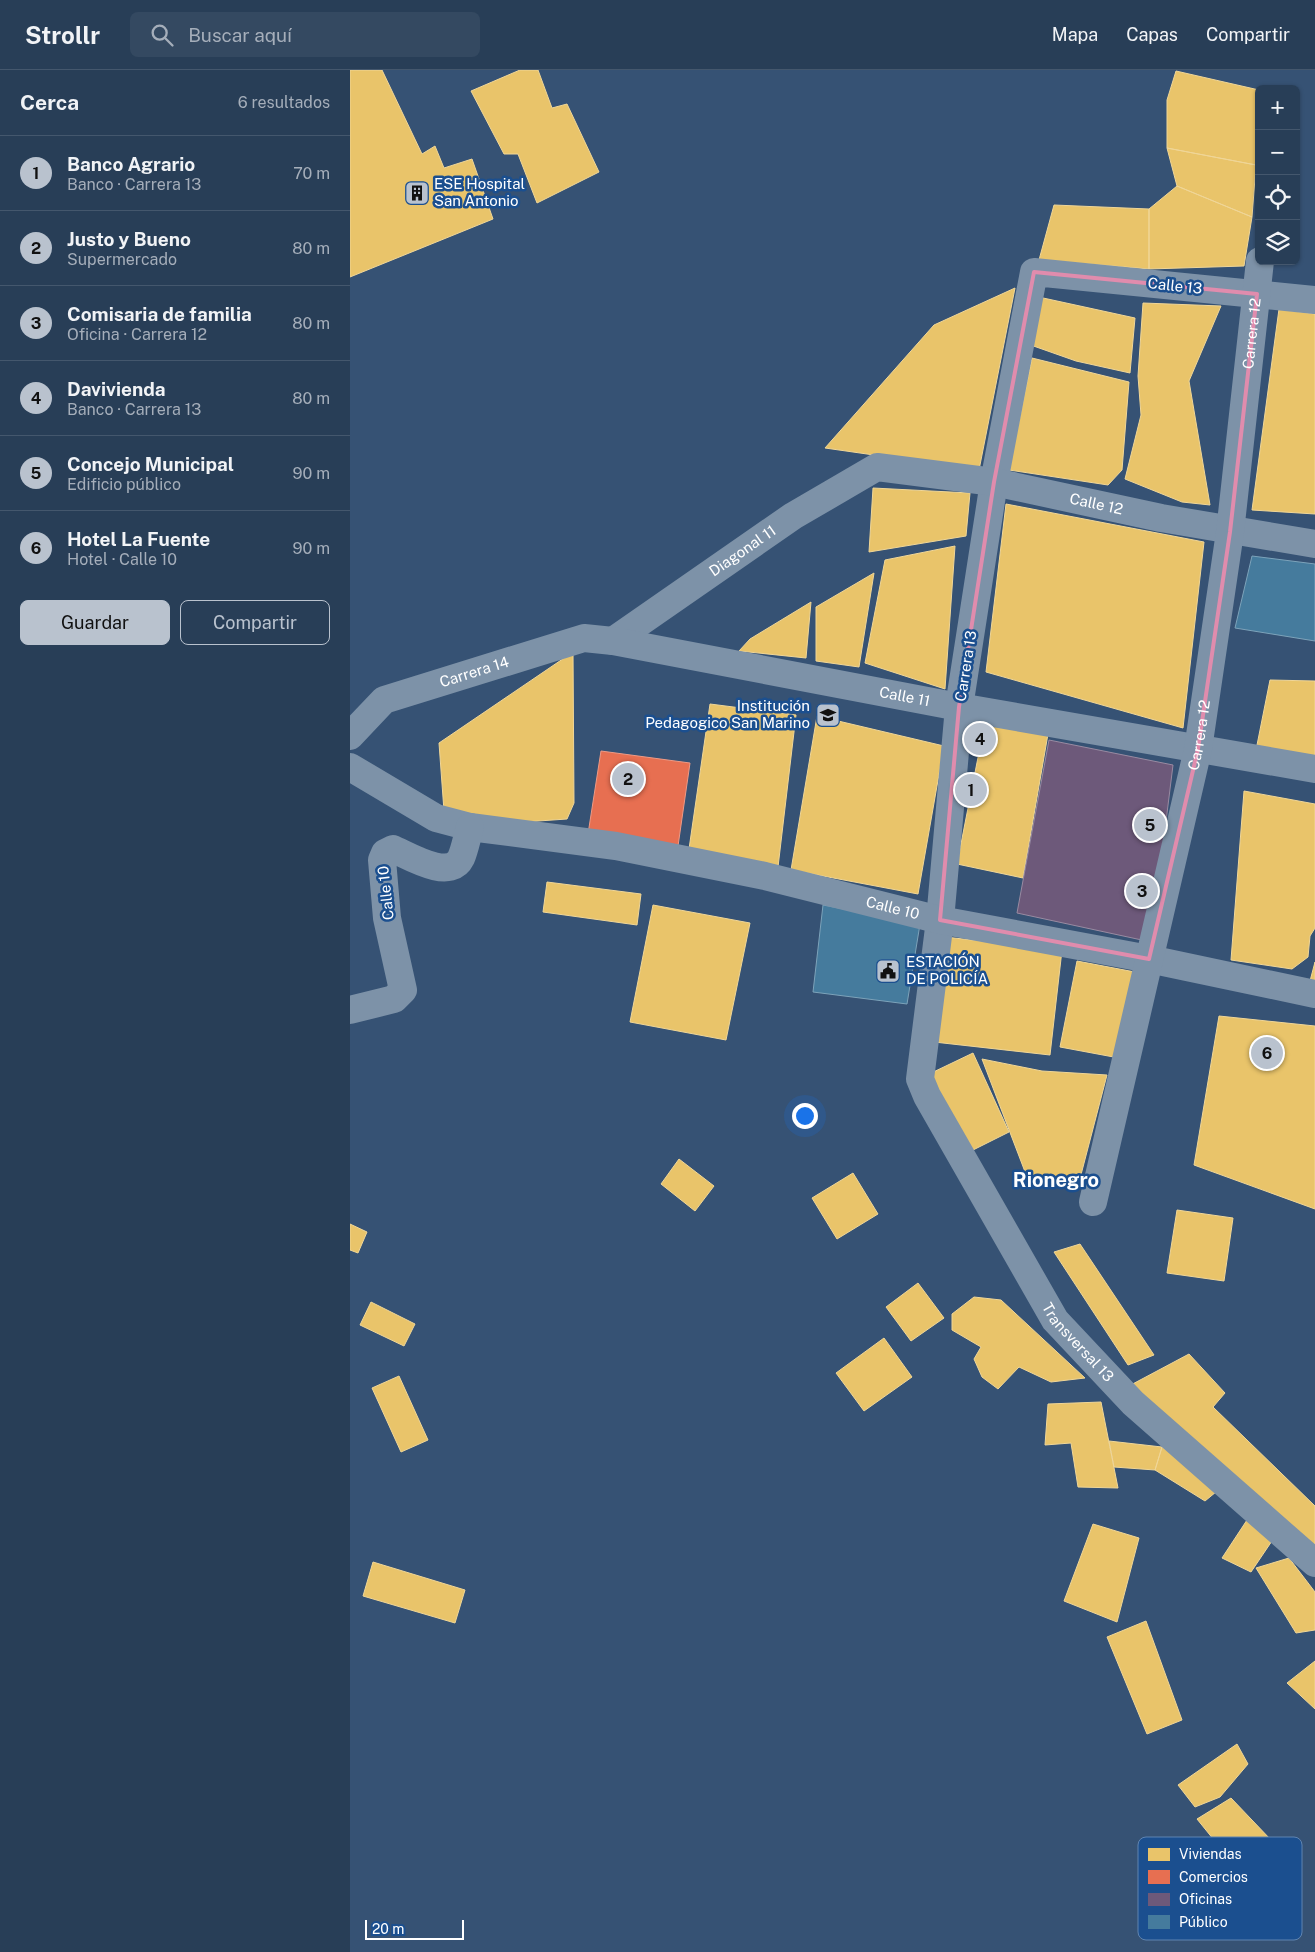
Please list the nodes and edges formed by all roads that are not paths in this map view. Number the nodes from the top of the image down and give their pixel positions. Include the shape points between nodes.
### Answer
1 (1260, 265) edge
2 (1034, 272) joint
3 (1257, 294) junction
4 (1315, 300) edge
5 (876, 467) joint
6 (994, 482) junction
7 (1230, 532) junction
8 (1315, 544) edge
9 (613, 641) junction
10 (959, 707) junction
11 (350, 736) edge
12 (1198, 750) junction
13 (350, 767) edge
14 (1315, 769) edge
15 (470, 827) junction
16 (940, 920) junction
17 (1149, 959) junction
18 (1315, 994) edge
19 (350, 1010) edge
20 (922, 1063) joint
21 (1093, 1202) dead end
22 (1315, 1563) edge

1 - 3 street, Carrera 12
2 - 3 street, Calle 13
2 - 6 street, Carrera 13
3 - 4 street, Calle 13
3 - 7 street, Carrera 12
5 - 6 street, Calle 12
5 - 9 street, Diagonal 11 via 793,516
6 - 7 street, Calle 12
6 - 10 street, Carrera 13
7 - 8 street, Calle 12
7 - 12 street, Carrera 12
9 - 10 street, Calle 11
9 - 11 street, Carrera 14 via 584,638 384,700
10 - 12 street, Calle 11
10 - 16 street, Carrera 13
12 - 14 street, Calle 11
12 - 17 street, Carrera 12
13 - 15 street, Calle 10 via 436,818
15 - 16 street, Calle 10 via 616,846 766,876
15 - 19 street, Calle 10 via 460,860 451,867 439,868 393,849 385,852 382,860 387,918 403,990 394,999
16 - 17 street, Calle 10
16 - 20 street, Carrera 13
17 - 18 street, Calle 10
17 - 21 street, Carrera 12
20 - 22 street, Transversal 13 via 920,1079 927,1096 1055,1320 1132,1403

